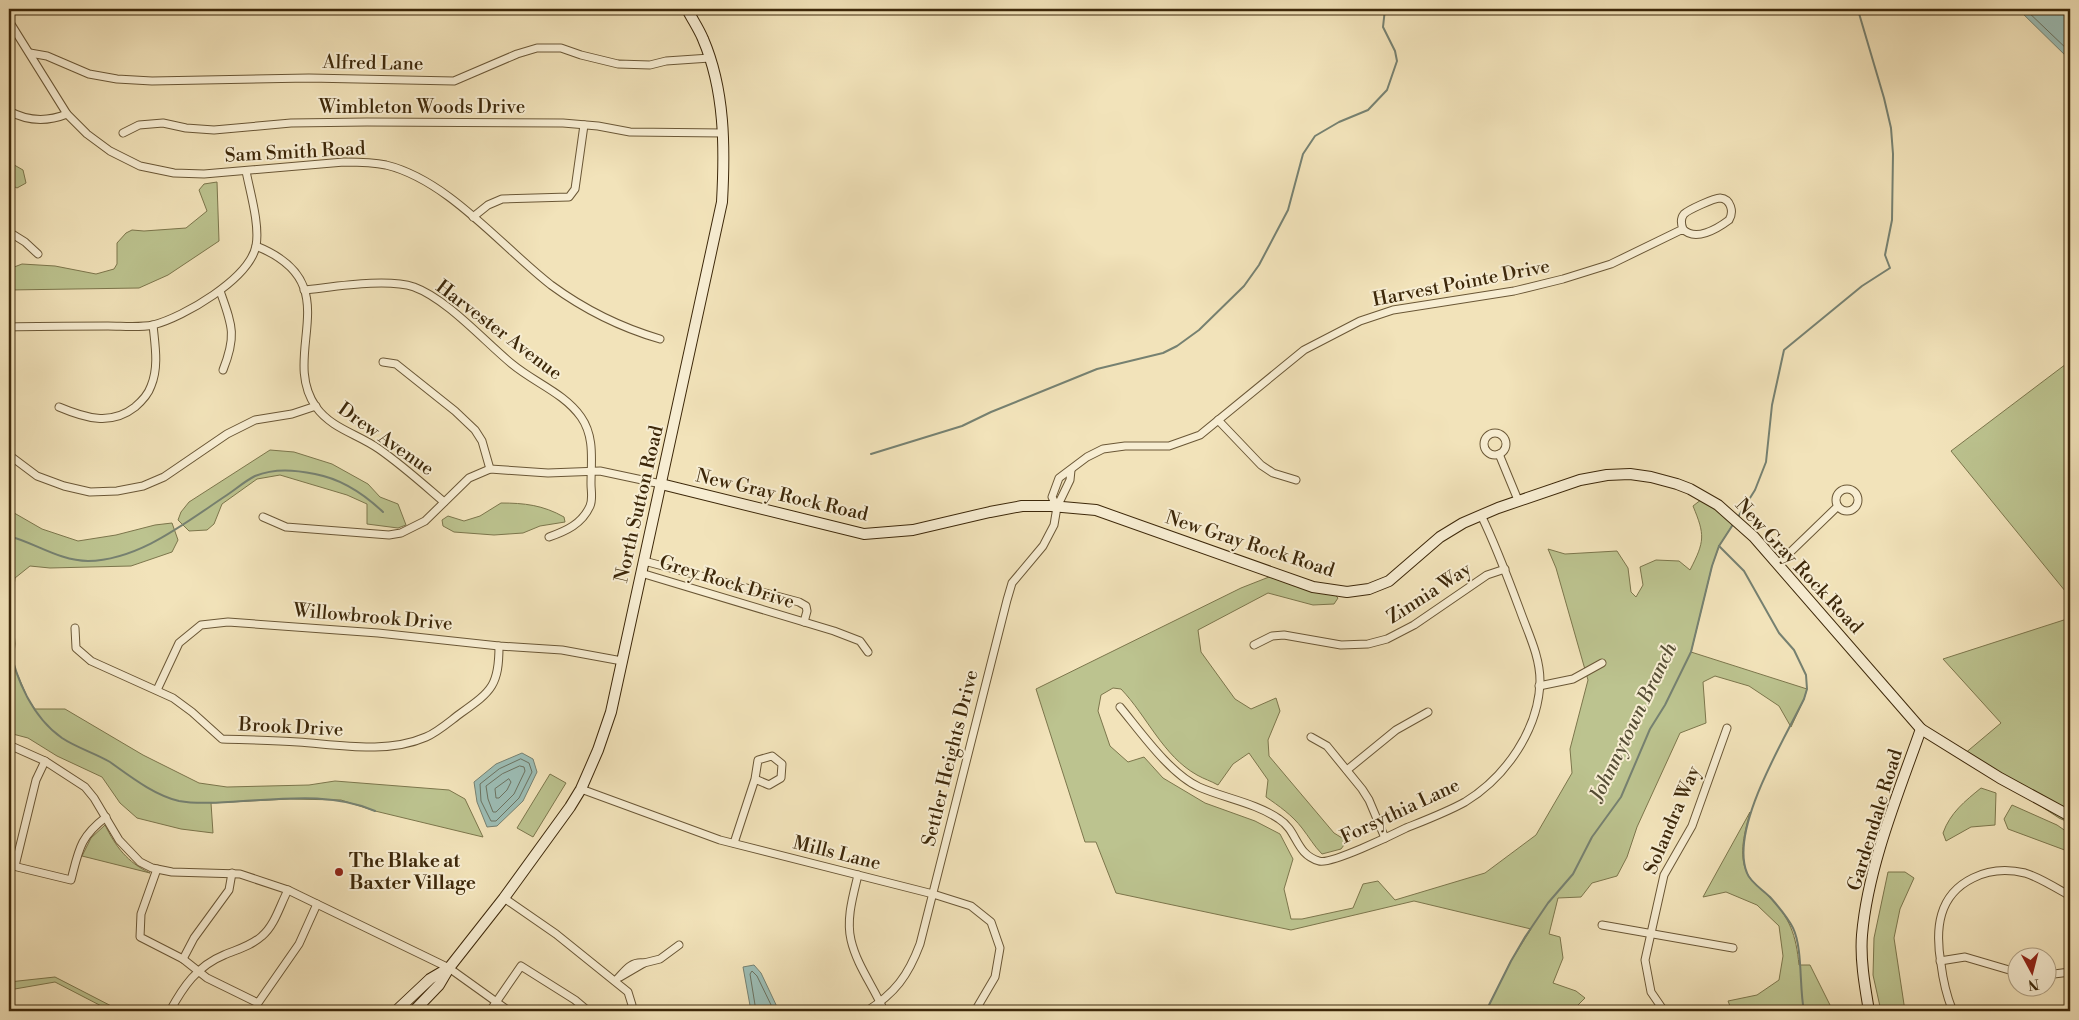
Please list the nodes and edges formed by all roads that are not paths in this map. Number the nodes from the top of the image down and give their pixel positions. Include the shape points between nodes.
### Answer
1 (687, 9) edge
2 (9, 21) edge
3 (30, 53) junction
4 (710, 58) junction
5 (9, 111) edge
6 (66, 114) junction
7 (584, 125) junction
8 (123, 133) dead end
9 (723, 133) junction
10 (246, 171) junction
11 (473, 218) junction
12 (1683, 229) junction
13 (9, 232) edge
14 (256, 246) junction
15 (38, 254) dead end
16 (304, 290) junction
17 (220, 291) junction
18 (153, 325) junction
19 (9, 327) edge
20 (660, 339) dead end
21 (383, 362) dead end
22 (223, 370) dead end
23 (316, 406) junction
24 (59, 407) dead end
25 (1218, 420) junction
26 (1499, 454) dead end
27 (9, 455) edge
28 (490, 469) junction
29 (1071, 470) joint
30 (592, 471) junction
31 (1296, 480) dead end
32 (661, 484) junction
33 (1518, 500) junction
34 (444, 502) junction
35 (1057, 507) junction
36 (1838, 507) dead end
37 (1480, 515) junction
38 (263, 517) dead end
39 (549, 537) dead end
40 (644, 561) junction
41 (1778, 564) junction
42 (1505, 569) junction
43 (641, 573) junction
44 (804, 622) junction
45 (74, 628) dead end
46 (1254, 644) dead end
47 (499, 646) junction
48 (868, 652) dead end
49 (1602, 664) dead end
50 (621, 665) junction
51 (1539, 686) junction
52 (156, 690) junction
53 (1120, 706) dead end
54 (1428, 712) dead end
55 (1727, 728) dead end
56 (1921, 729) junction
57 (1310, 737) dead end
58 (9, 745) edge
59 (45, 760) junction
60 (1347, 770) junction
61 (755, 778) junction
62 (581, 788) junction
63 (2070, 816) edge
64 (106, 818) junction
65 (1385, 838) junction
66 (734, 844) junction
67 (12, 866) edge
68 (157, 869) junction
69 (232, 873) junction
70 (858, 875) junction
71 (288, 890) junction
72 (933, 894) junction
73 (2070, 896) edge
74 (504, 898) junction
75 (317, 904) junction
76 (1602, 925) dead end
77 (1651, 934) junction
78 (679, 945) dead end
79 (1732, 948) dead end
80 (183, 959) junction
81 (1940, 961) junction
82 (450, 968) junction
83 (2006, 969) edge
84 (198, 970) junction
85 (2070, 972) edge
86 (2056, 974) edge
87 (617, 979) junction
88 (497, 1002) junction
89 (881, 1002) junction
90 (1952, 1008) dead end
91 (1661, 1010) edge
92 (170, 1011) edge
93 (396, 1011) edge
94 (414, 1011) edge
95 (490, 1011) edge
96 (509, 1011) edge
97 (588, 1011) edge
98 (631, 1011) edge
99 (867, 1011) edge
100 (884, 1011) edge
101 (975, 1011) edge
102 (1869, 1011) edge

1 - 4 street, North Sutton Road
2 - 3 street, Sam Smith Road
3 - 4 street, Alfred Lane via 47,56 89,74 152,81 309,78 454,81 537,48 561,48 618,64 650,65
3 - 6 street, Sam Smith Road
4 - 9 street, North Sutton Road
5 - 6 street via 41,120
6 - 10 street, Sam Smith Road via 110,151 140,166 174,173
7 - 8 street, Wimbleton Woods Drive via 291,124 214,130 163,123 138,125
7 - 9 street, Wimbleton Woods Drive via 630,132
7 - 11 street via 575,189 569,198 502,199 488,205
9 - 32 street, North Sutton Road via 722,202
10 - 11 street, Sam Smith Road via 344,162 385,165 432,185
10 - 14 street
11 - 20 street, Sam Smith Road via 586,309 610,322
12 - 12 street via 1688,235 1697,236 1725,223 1731,216 1730,205 1724,199 1715,198 1685,213 1681,220
12 - 25 street, Harvest Pointe Drive via 1611,264 1563,279 1514,292 1394,310 1360,321 1304,350
13 - 15 street
14 - 16 street, Drew Avenue via 276,256 296,273
14 - 17 street via 238,276
16 - 23 street, Drew Avenue via 309,312 305,377
16 - 30 street, Harvester Avenue via 383,283 425,292 513,365 573,406 590,435
17 - 18 street
17 - 22 street via 232,337
18 - 19 street
18 - 24 street via 154,372 144,399 123,415 108,419 90,418
21 - 28 street via 396,364 475,430 482,441
23 - 27 street via 255,420 226,434 164,477 143,486 117,491 90,492 64,486 37,476
23 - 34 street, Drew Avenue via 341,430 377,448
25 - 29 street, Harvest Pointe Drive via 1188,441 1168,446 1104,449
25 - 31 street via 1261,465 1273,473
26 - 33 street
28 - 30 street via 548,473
28 - 34 street via 469,478
29 - 35 street, Settler Heights Drive via 1070,480
30 - 32 street
30 - 39 street, Harvester Avenue via 590,506 571,529
32 - 35 street, New Gray Rock Road via 864,534 913,530 1022,506
32 - 40 street, North Sutton Road
33 - 37 street, New Gray Rock Road
33 - 41 street, New Gray Rock Road via 1607,475 1651,477 1690,489 1718,504
34 - 38 street via 425,521 389,535 286,526
35 - 37 street, New Gray Rock Road via 1096,510 1314,587 1347,592 1369,589 1388,581 1440,537
35 - 72 street, Settler Heights Drive via 1054,525 1042,546 1012,583
36 - 41 street
37 - 42 street, Forsythia Lane
40 - 43 street, North Sutton Road
40 - 44 street, Grey Rock Drive via 799,602 806,606
41 - 56 street, New Gray Rock Road
42 - 46 street, Zinnia Way via 1487,575 1414,625 1387,639 1368,644 1341,645 1284,635
42 - 51 street, Forsythia Lane via 1534,649
43 - 44 street, Grey Rock Drive
43 - 50 street, North Sutton Road
44 - 48 street, Grey Rock Drive via 860,641
45 - 52 street, Brook Drive via 76,648 91,661
47 - 50 street, Willowbrook Drive via 562,650
47 - 52 street, Willowbrook Drive via 253,623 201,625 179,642
47 - 52 street, Brook Drive via 499,668 494,684 481,699 427,737 396,746 222,740 192,712
49 - 51 street via 1573,679
50 - 62 street, North Sutton Road via 605,732
51 - 65 street, Forsythia Lane via 1538,701 1525,738 1496,775 1465,801
53 - 65 street, Forsythia Lane via 1185,779 1269,813 1289,829 1303,854 1313,859 1321,862 1334,859
54 - 60 street via 1396,730
55 - 77 street, Solandra Way via 1692,826 1664,875
56 - 63 street, New Gray Rock Road
56 - 102 street, Gardendale Road via 1873,876 1862,936
57 - 60 street via 1327,746
58 - 59 street
59 - 64 street via 85,787
59 - 67 street via 36,780
60 - 65 street via 1369,800
61 - 61 street via 769,785 781,778 782,764 772,756 758,760
61 - 66 street
62 - 66 street, Mills Lane
62 - 74 street, North Sutton Road
64 - 67 street via 83,840 71,880
64 - 68 street via 130,853 140,862
66 - 70 street, Mills Lane
68 - 69 street
68 - 80 street via 140,914 140,936
69 - 71 street via 252,876
69 - 80 street via 229,890
70 - 72 street, Mills Lane
70 - 89 street via 849,915 850,940 862,970
71 - 75 street
71 - 84 street via 264,935
72 - 89 street, Settler Heights Drive via 912,966
72 - 101 street, Mills Lane via 970,906 991,922 1000,948 995,978
73 - 81 street via 2024,873 1995,871 1981,874 1955,890 1942,910 1938,935
74 - 82 street, North Sutton Road
74 - 87 street
75 - 82 street
75 - 84 street via 300,944 258,1003 207,978
76 - 77 street
77 - 79 street
77 - 91 street, Solandra Way via 1645,960 1651,992
78 - 87 street via 660,959 632,967
80 - 84 street
81 - 83 street via 1965,957
81 - 90 street via 1945,992
82 - 88 street
82 - 93 street, North Sutton Road via 430,979
82 - 94 street, North Sutton Road
84 - 92 street
85 - 86 street
87 - 98 street via 628,992
88 - 95 street
88 - 96 street
88 - 97 street via 521,966
89 - 99 street, Settler Heights Drive
89 - 100 street

